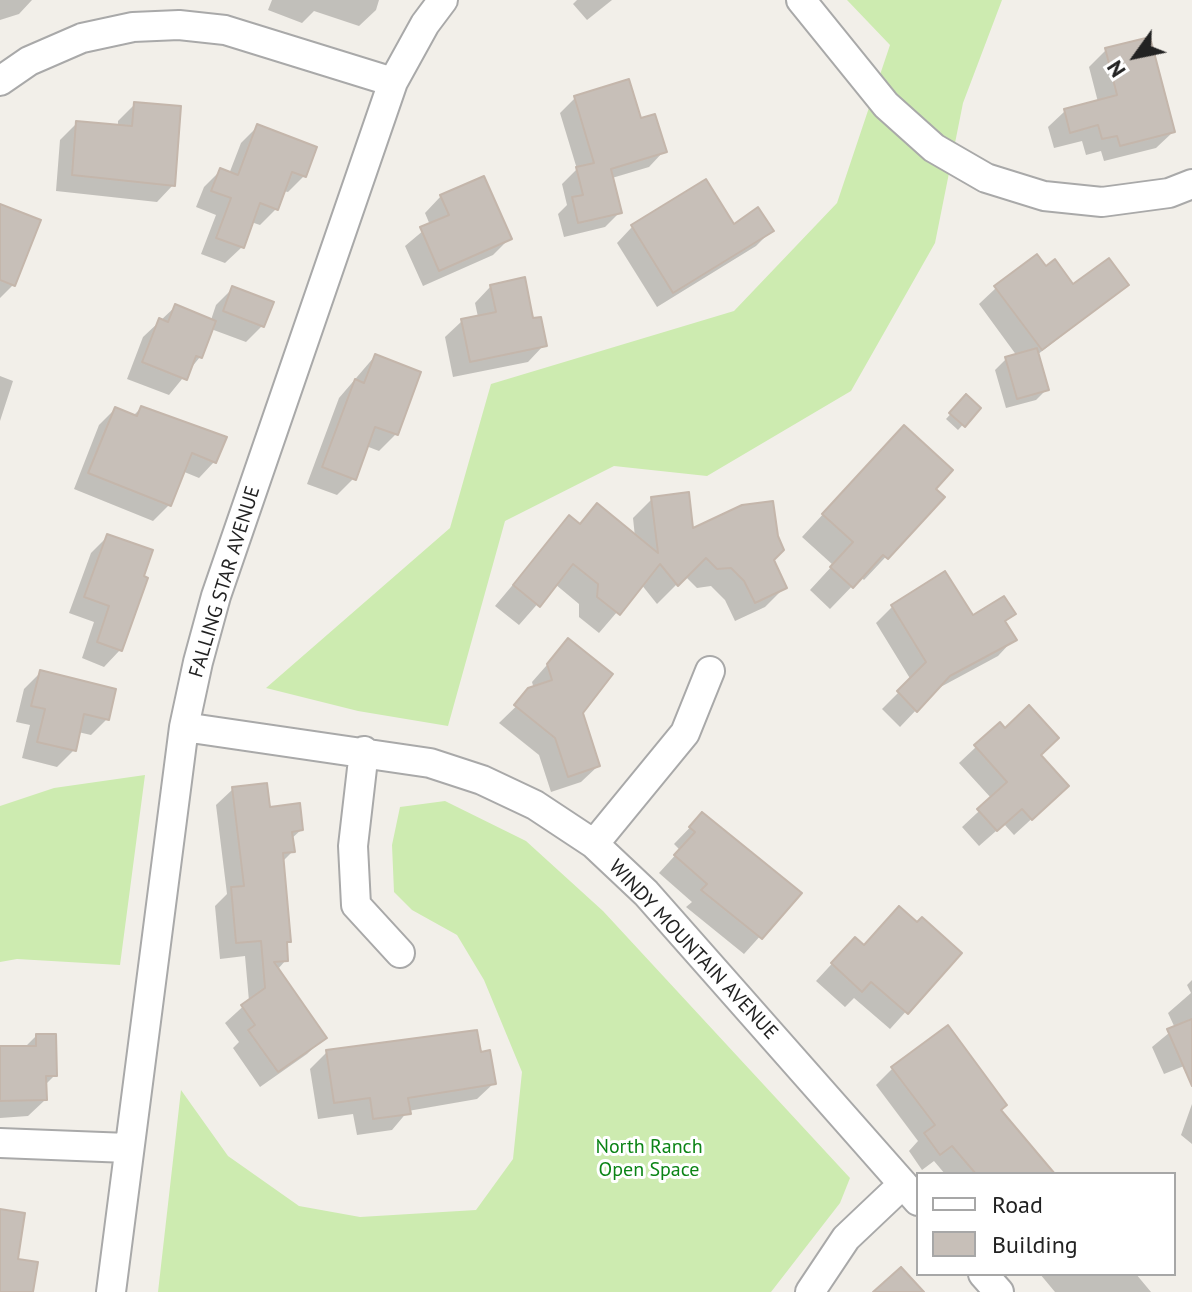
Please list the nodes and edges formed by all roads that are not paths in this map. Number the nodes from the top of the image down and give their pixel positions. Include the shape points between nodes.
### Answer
1 (443, 0) edge
2 (801, 0) edge
3 (0, 81) edge
4 (393, 82) junction
5 (1192, 184) edge
6 (710, 671) dead end
7 (184, 727) junction
8 (364, 751) junction
9 (594, 844) junction
10 (400, 953) dead end
11 (0, 1143) edge
12 (128, 1148) junction
13 (910, 1193) edge
14 (985, 1276) edge
15 (111, 1292) edge
16 (810, 1292) edge
17 (999, 1292) edge

1 - 4 street, FALLING STAR AVENUE
2 - 5 street via 886,105 934,148 986,178 1044,196 1102,202 1169,193
3 - 4 street via 29,61 82,38 133,27 179,25 225,30
4 - 7 street, FALLING STAR AVENUE via 216,596
6 - 9 street via 685,733
7 - 8 street, WINDY MOUNTAIN AVENUE
7 - 12 street, FALLING STAR AVENUE
8 - 9 street, WINDY MOUNTAIN AVENUE via 430,763 482,780 535,805
8 - 10 street via 353,846 356,905
9 - 13 street, WINDY MOUNTAIN AVENUE via 646,893
11 - 12 street
12 - 15 street, FALLING STAR AVENUE
13 - 16 street via 846,1238
14 - 17 street

